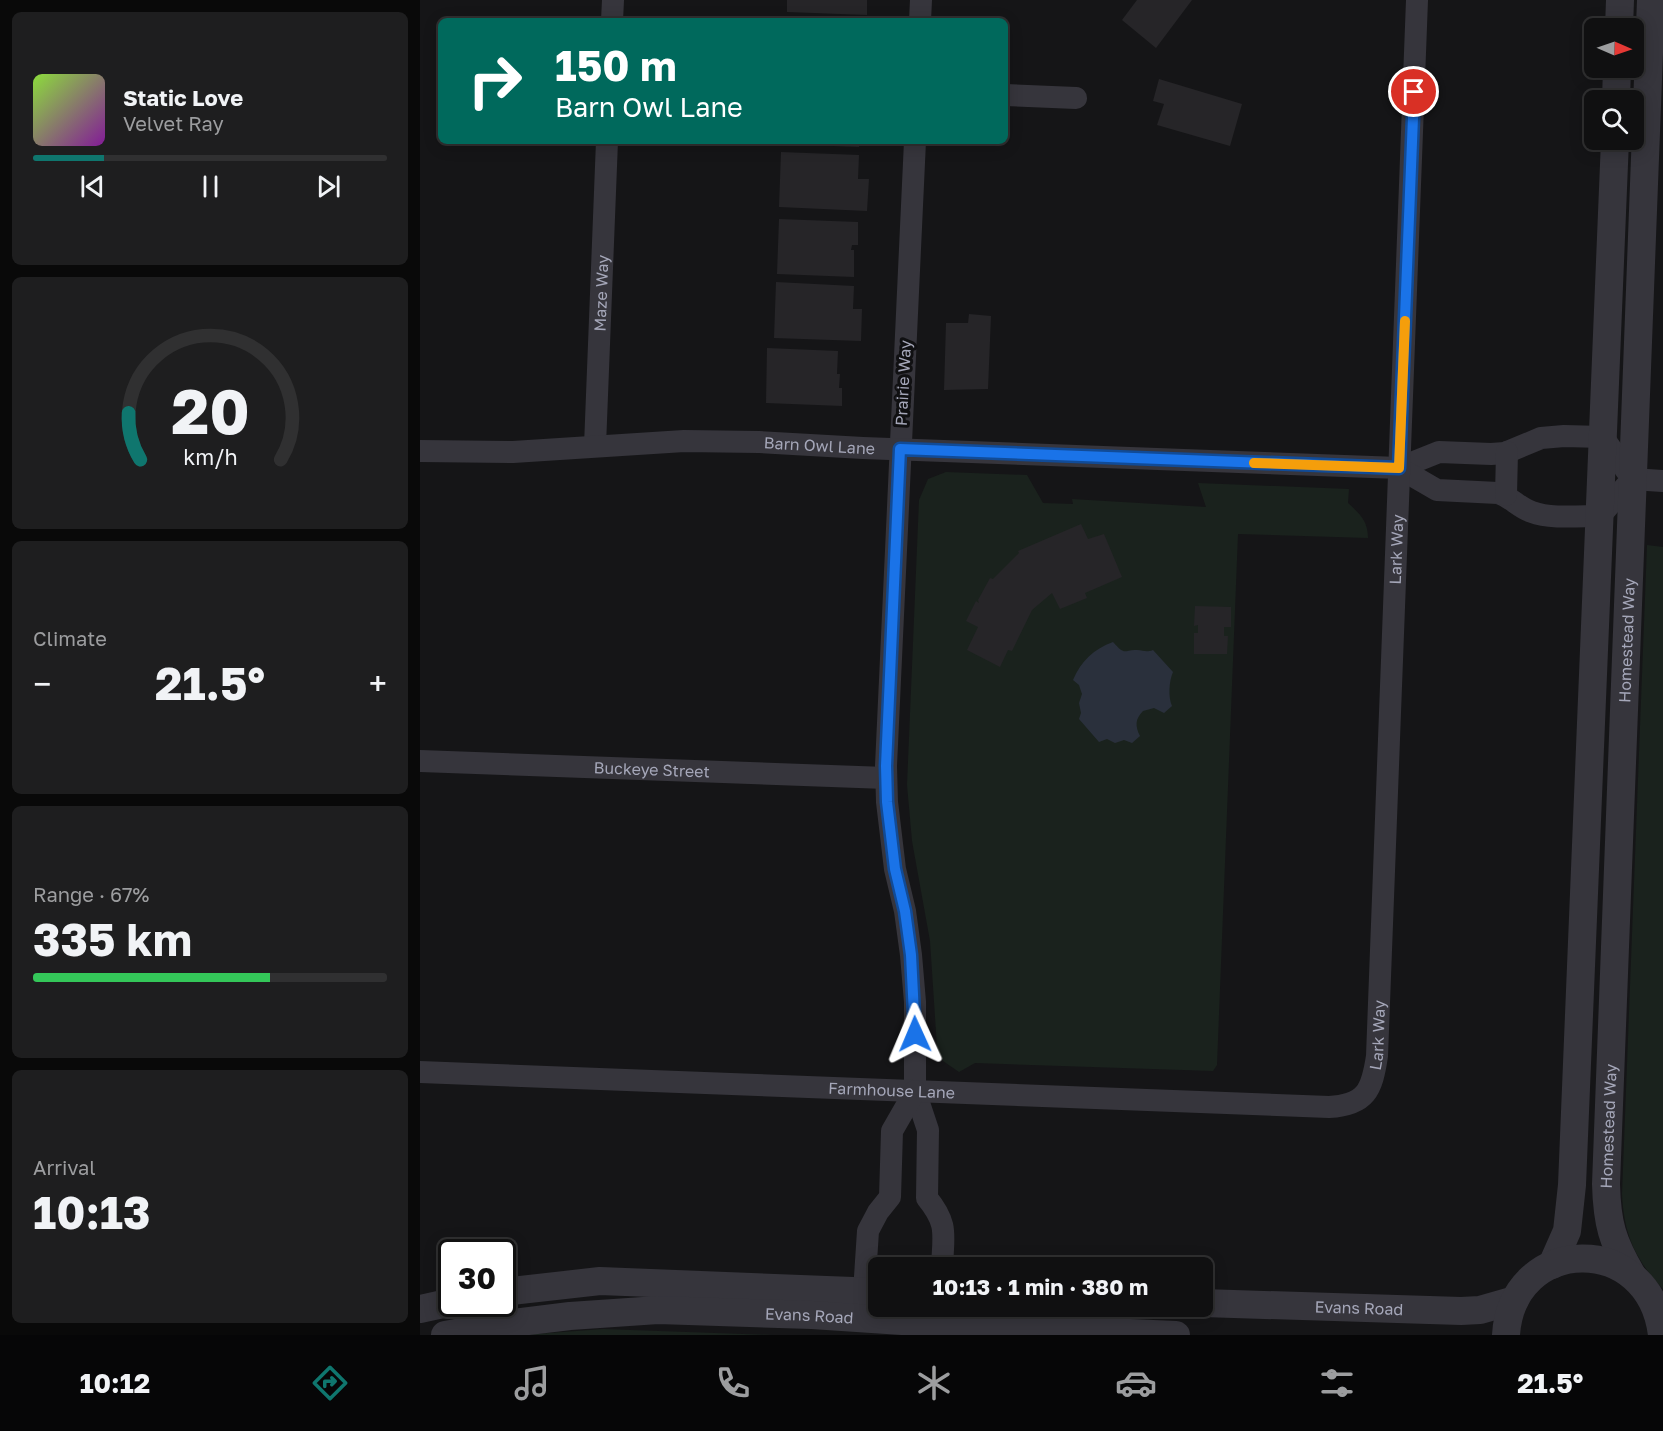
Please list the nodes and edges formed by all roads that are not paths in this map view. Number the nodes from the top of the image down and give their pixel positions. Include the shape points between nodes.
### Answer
1 (613, 0) edge
2 (921, 0) edge
3 (1417, 0) edge
4 (1620, 0) edge
5 (1651, 0) edge
6 (612, 18) edge
7 (920, 18) edge
8 (1619, 18) edge
9 (1008, 95) edge
10 (1076, 98) dead end
11 (607, 144) edge
12 (915, 144) edge
13 (1615, 150) edge
14 (1603, 437) junction
15 (595, 446) junction
16 (900, 449) junction
17 (420, 451) edge
18 (1507, 452) junction
19 (1399, 468) junction
20 (1632, 479) junction
21 (1663, 481) edge
22 (1506, 495) junction
23 (1600, 516) junction
24 (420, 761) edge
25 (886, 778) junction
26 (420, 1072) edge
27 (915, 1091) junction
28 (1363, 1096) joint
29 (890, 1197) junction
30 (927, 1198) junction
31 (875, 1257) edge
32 (943, 1257) edge
33 (1552, 1266) junction
34 (1632, 1275) junction
35 (516, 1290) edge
36 (1515, 1300) junction
37 (1213, 1303) edge
38 (1658, 1304) edge
39 (438, 1305) edge
40 (868, 1306) edge
41 (420, 1309) edge
42 (868, 1310) edge
43 (941, 1317) edge
44 (445, 1335) edge
45 (1176, 1335) edge
46 (1506, 1335) edge
47 (1662, 1335) edge

1 - 6 street
2 - 7 street
3 - 19 street, Lark Way
4 - 8 street
5 - 20 street, Homestead Way
9 - 10 street
11 - 15 street, Maze Way
12 - 16 street, Prairie Way
13 - 14 street, Homestead Way
14 - 18 street, Barn Owl Lane via 1541,438
14 - 20 street
14 - 23 street, Homestead Way
15 - 16 street, Barn Owl Lane via 684,441
15 - 17 street, Barn Owl Lane via 513,452
16 - 19 street, Barn Owl Lane
16 - 25 street, Prairie Way
18 - 19 street, Barn Owl Lane via 1439,452
18 - 22 street
19 - 22 street, Barn Owl Lane via 1437,490
19 - 28 street, Lark Way via 1377,1056 1374,1075
20 - 21 street
20 - 23 street
20 - 34 street, Homestead Way via 1606,1184 1611,1230
22 - 23 street, Barn Owl Lane via 1530,512
23 - 33 street, Homestead Way via 1572,1185 1567,1231
24 - 25 street, Buckeye Street
25 - 27 street, Prairie Way via 895,869 911,955
26 - 27 street, Farmhouse Lane
27 - 28 street, Farmhouse Lane via 1329,1107 1346,1106
27 - 29 street, Prairie Way via 892,1131
27 - 30 street, Prairie Way via 928,1131
29 - 30 street
29 - 31 street via 868,1231
30 - 32 street via 942,1223
33 - 34 street via 1585,1258 1602,1260
33 - 36 street via 1537,1274
34 - 38 street
35 - 40 street, Evans Road via 600,1281
36 - 37 street, Evans Road via 1461,1311
36 - 46 street
38 - 47 street
39 - 41 street
42 - 44 street, Evans Road via 812,1315 658,1310 570,1316
43 - 45 street, Evans Road via 1003,1328

